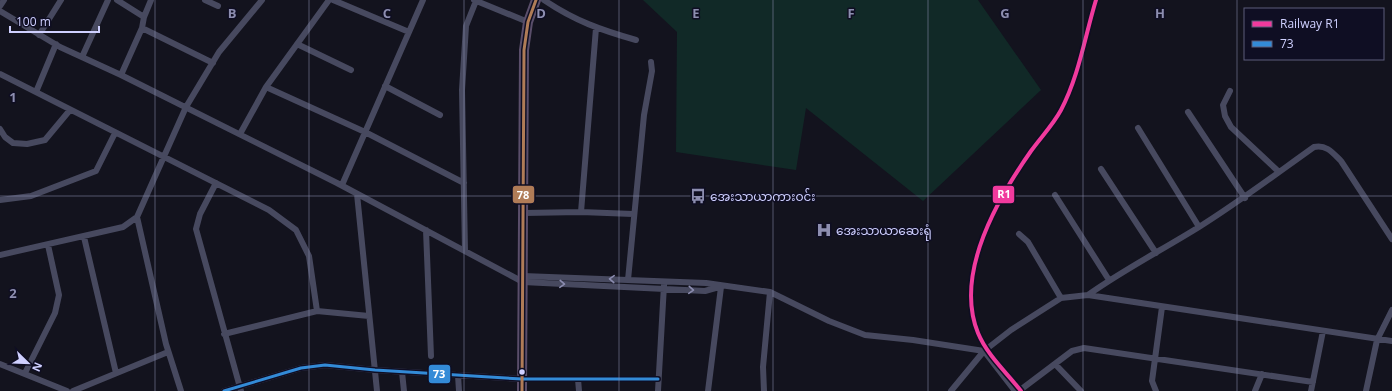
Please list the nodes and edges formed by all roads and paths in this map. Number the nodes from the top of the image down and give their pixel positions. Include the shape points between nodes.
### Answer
1 (4, 0) edge
2 (61, 0) edge
3 (108, 0) edge
4 (118, 0) edge
5 (151, 0) edge
6 (205, 0) edge
7 (262, 0) edge
8 (329, 0) edge
9 (333, 0) edge
10 (423, 0) edge
11 (475, 0) edge
12 (536, 0) edge
13 (544, 0) edge
14 (0, 6) edge
15 (218, 6) dead end
16 (0, 11) edge
17 (144, 17) junction
18 (528, 22) junction
19 (142, 28) junction
20 (596, 28) junction
21 (409, 32) junction
22 (40, 34) junction
23 (636, 40) dead end
24 (56, 44) junction
25 (297, 44) junction
26 (82, 57) junction
27 (651, 62) dead end
28 (213, 63) junction
29 (351, 70) dead end
30 (0, 74) edge
31 (121, 75) junction
32 (386, 86) junction
33 (266, 87) junction
34 (1230, 91) dead end
35 (36, 92) junction
36 (186, 107) junction
37 (70, 110) junction
38 (1188, 112) dead end
39 (440, 115) dead end
40 (1138, 128) dead end
41 (0, 129) edge
42 (365, 132) junction
43 (115, 133) junction
44 (240, 134) junction
45 (164, 158) junction
46 (1101, 169) dead end
47 (1279, 172) junction
48 (216, 183) junction
49 (464, 183) junction
50 (342, 185) junction
51 (357, 194) junction
52 (1055, 195) dead end
53 (1244, 198) junction
54 (0, 200) edge
55 (581, 212) junction
56 (524, 213) junction
57 (633, 214) junction
58 (137, 217) junction
59 (1199, 227) junction
60 (426, 230) junction
61 (1019, 234) dead end
62 (84, 237) junction
63 (1392, 239) edge
64 (48, 245) junction
65 (465, 251) junction
66 (1156, 253) junction
67 (0, 255) edge
68 (523, 279) junction
69 (628, 280) junction
70 (1109, 280) junction
71 (664, 281) junction
72 (721, 286) junction
73 (664, 289) junction
74 (770, 292) junction
75 (1088, 295) junction
76 (1061, 298) junction
77 (1162, 307) junction
78 (1392, 310) edge
79 (317, 311) junction
80 (369, 316) junction
81 (1323, 331) junction
82 (224, 334) junction
83 (1377, 340) junction
84 (1392, 341) edge
85 (984, 351) junction
86 (168, 352) junction
87 (431, 356) dead end
88 (1156, 358) junction
89 (0, 364) edge
90 (1055, 364) junction
91 (375, 370) junction
92 (402, 372) junction
93 (25, 373) junction
94 (116, 373) junction
95 (1262, 374) junction
96 (458, 375) junction
97 (522, 379) junction
98 (578, 379) junction
99 (658, 379) junction
100 (1313, 382) junction
101 (240, 389) edge
102 (67, 391) edge
103 (73, 391) edge
104 (181, 391) edge
105 (224, 391) edge
106 (377, 391) edge
107 (404, 391) edge
108 (459, 391) edge
109 (522, 391) edge
110 (579, 391) edge
111 (658, 391) edge
112 (708, 391) edge
113 (764, 391) edge
114 (951, 391) edge
115 (1015, 391) edge
116 (1019, 391) edge
117 (1081, 391) edge
118 (1156, 391) edge
119 (1255, 391) edge
120 (1311, 391) edge
121 (1366, 391) edge

1 - 14 street
2 - 22 street
3 - 26 street
4 - 17 street
5 - 17 street
6 - 15 street
7 - 28 street via 219,52
8 - 25 street
9 - 21 street
10 - 21 street
11 - 18 street
11 - 49 street via 466,26 462,90
12 - 18 highway
13 - 20 street
16 - 22 street
17 - 19 street
18 - 56 highway via 524,50
19 - 28 street
19 - 31 street
20 - 23 street
20 - 55 street
21 - 32 street
22 - 24 street
24 - 26 street
24 - 35 street
25 - 29 street
25 - 33 street
26 - 31 street
27 - 57 street via 652,71 644,115
28 - 36 street
30 - 35 street
31 - 36 street
32 - 39 street
32 - 42 street
33 - 42 street
33 - 44 street
34 - 47 street via 1223,105 1230,127
35 - 37 street
36 - 44 street
36 - 45 street
37 - 41 street via 45,140 27,144 13,143
37 - 43 street
38 - 53 street
40 - 59 street
42 - 49 street
42 - 50 street
43 - 45 street
43 - 54 street via 96,171 31,196
44 - 50 street
45 - 48 street
45 - 58 street
46 - 66 street
47 - 53 street
47 - 63 street via 1314,147 1324,146 1341,161
48 - 79 street via 269,210 296,230 309,256
48 - 82 street via 200,214 196,229
49 - 65 street
50 - 51 street
51 - 60 street
51 - 80 street
52 - 70 street
53 - 59 street
55 - 56 street
55 - 57 street
56 - 68 highway
57 - 69 street
58 - 62 street via 123,227
58 - 86 street
59 - 66 street
60 - 65 street
60 - 87 street
61 - 76 street via 1028,242
62 - 64 street
62 - 94 street
64 - 67 street
64 - 93 street via 59,295 55,312
65 - 68 street
66 - 70 street
69 -> 68 street
68 -> 73 street
68 - 97 highway
69 - 71 street
70 - 75 street
71 - 72 street
71 - 73 street
73 -> 72 street via 705,291
72 - 74 street
72 - 112 street
73 - 99 street
74 - 85 street via 828,321 865,335
74 - 113 street via 763,367
75 - 76 street
75 - 77 street
76 - 85 street
77 - 81 street
77 - 88 street
78 - 83 street
79 - 80 street
79 - 82 street
80 - 91 street
81 - 83 street
81 - 100 street
82 - 101 street
83 - 84 street
83 - 121 street
85 - 114 street
85 - 115 street
86 - 94 street
86 - 104 street
88 - 90 street via 1084,348 1072,351
88 - 95 street
88 - 118 street via 1152,381
89 - 93 street
90 - 116 street
90 - 117 street
91 - 92 street
91 - 101 street via 325,365 301,368
91 - 106 street
92 - 96 street
92 - 107 street
93 - 102 street
94 - 103 street
95 - 100 street
95 - 119 street
96 - 97 street
96 - 108 street
97 - 98 street
97 - 109 highway
98 - 99 street
98 - 110 street
99 - 111 street
100 - 120 street
101 - 105 street

